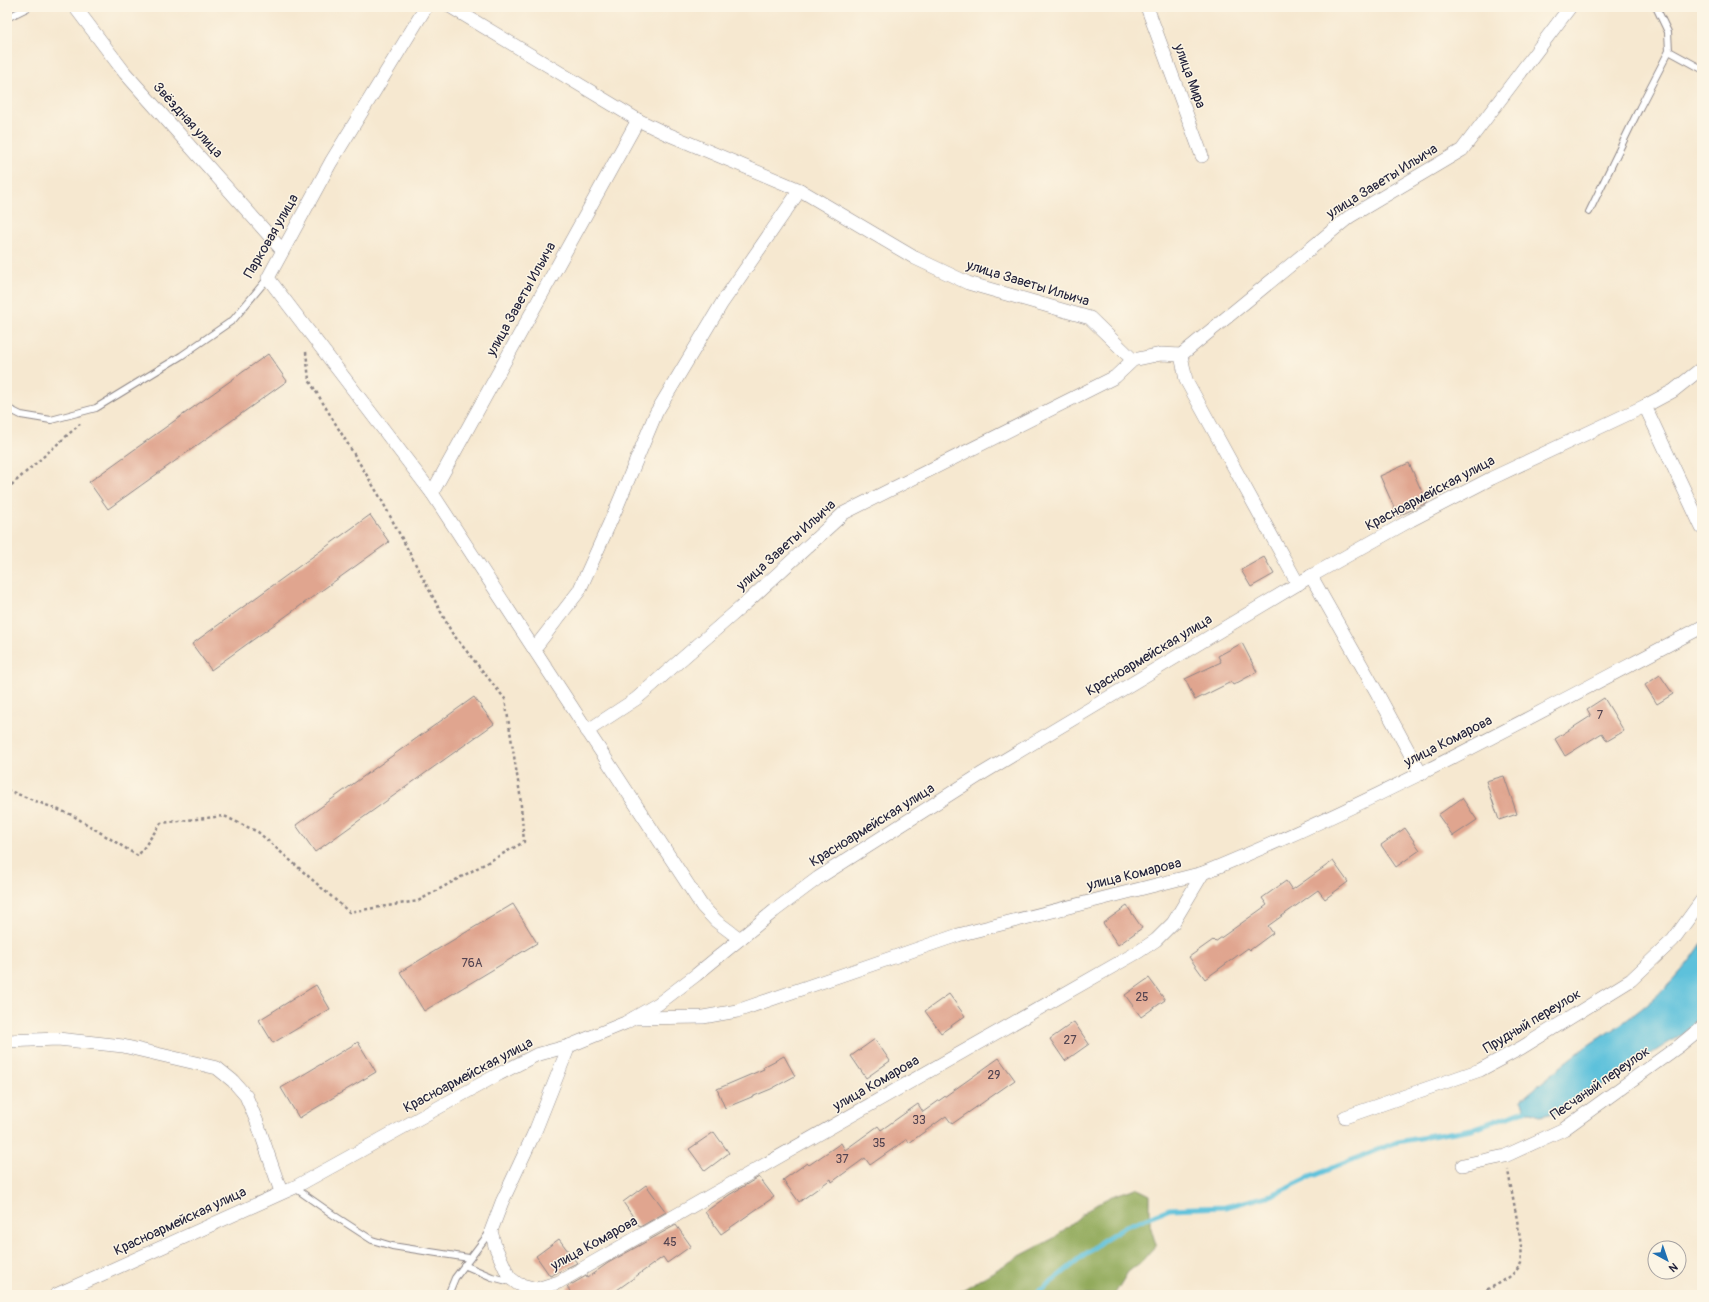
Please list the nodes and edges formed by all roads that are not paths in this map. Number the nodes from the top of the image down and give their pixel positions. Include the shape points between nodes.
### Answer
1 (29, 7) edge
2 (75, 7) edge
3 (426, 7) edge
4 (451, 7) edge
5 (1147, 7) edge
6 (1570, 7) edge
7 (1656, 7) edge
8 (7, 18) edge
9 (1669, 51) junction
10 (1702, 69) edge
11 (638, 120) junction
12 (1202, 156) dead end
13 (800, 190) junction
14 (1589, 212) dead end
15 (282, 250) junction
16 (268, 278) junction
17 (1181, 354) junction
18 (1133, 360) junction
19 (1702, 368) edge
20 (1645, 406) junction
21 (7, 408) edge
22 (432, 493) junction
23 (1702, 528) edge
24 (1311, 576) junction
25 (1298, 584) junction
26 (1702, 627) edge
27 (534, 650) junction
28 (588, 731) junction
29 (1421, 774) junction
30 (1203, 872) junction
31 (1702, 900) edge
32 (740, 939) junction
33 (634, 1018) junction
34 (1702, 1027) edge
35 (7, 1041) edge
36 (569, 1046) junction
37 (1345, 1117) dead end
38 (1463, 1165) dead end
39 (294, 1187) junction
40 (281, 1192) junction
41 (491, 1231) junction
42 (469, 1258) junction
43 (464, 1265) junction
44 (518, 1284) junction
45 (56, 1295) edge
46 (448, 1295) edge

1 - 8 lane
2 - 15 street, Звёздная улица via 125,73
3 - 15 street, Парковая улица via 331,162
4 - 11 street, улица Заветы Ильича
5 - 12 street, улица Мира
6 - 17 street, улица Заветы Ильича via 1462,150 1349,218
7 - 9 lane via 1668,32
9 - 10 lane
9 - 14 lane
11 - 13 street, улица Заветы Ильича via 665,134
11 - 22 street, улица Заветы Ильича
13 - 18 street, улица Заветы Ильича via 915,258 968,283 1090,318
13 - 27 street via 722,303 656,413 580,591
15 - 16 street, Парковая улица
16 - 21 lane, Парковая улица via 233,320 181,356 96,408 51,420 21,415
16 - 22 street
17 - 18 street via 1161,354
17 - 25 street via 1186,380
18 - 28 street, улица Заветы Ильича via 1115,377 844,513 636,699
19 - 20 street, Красноармейская улица via 1673,391
20 - 23 street
20 - 24 street, Красноармейская улица via 1492,478
22 - 27 street
24 - 25 street, Красноармейская улица
24 - 29 street
25 - 32 street, Красноармейская улица via 983,773 818,878
26 - 29 street, улица Комарова
27 - 28 street
28 - 32 street via 702,906 716,921
29 - 30 street, улица Комарова
30 - 33 street, улица Комарова via 958,936 737,1011 703,1017
30 - 44 street, улица Комарова via 1173,923 1156,940 1138,952 559,1282 537,1289
31 - 37 street, Прудный переулок via 1673,940 1631,980 1527,1044 1480,1070
32 - 33 street, Красноармейская улица via 658,1004
33 - 36 street, Красноармейская улица
34 - 38 street, Песчаный переулок via 1564,1129 1505,1156
35 - 40 street via 58,1040 123,1046 216,1068 246,1096
36 - 39 street, Красноармейская улица via 536,1055
36 - 41 street
39 - 40 street, Красноармейская улица
39 - 42 lane via 372,1240 392,1246
40 - 45 street, Красноармейская улица
41 - 42 lane
41 - 44 street via 509,1277
42 - 43 lane
43 - 44 lane via 492,1277
43 - 46 lane

